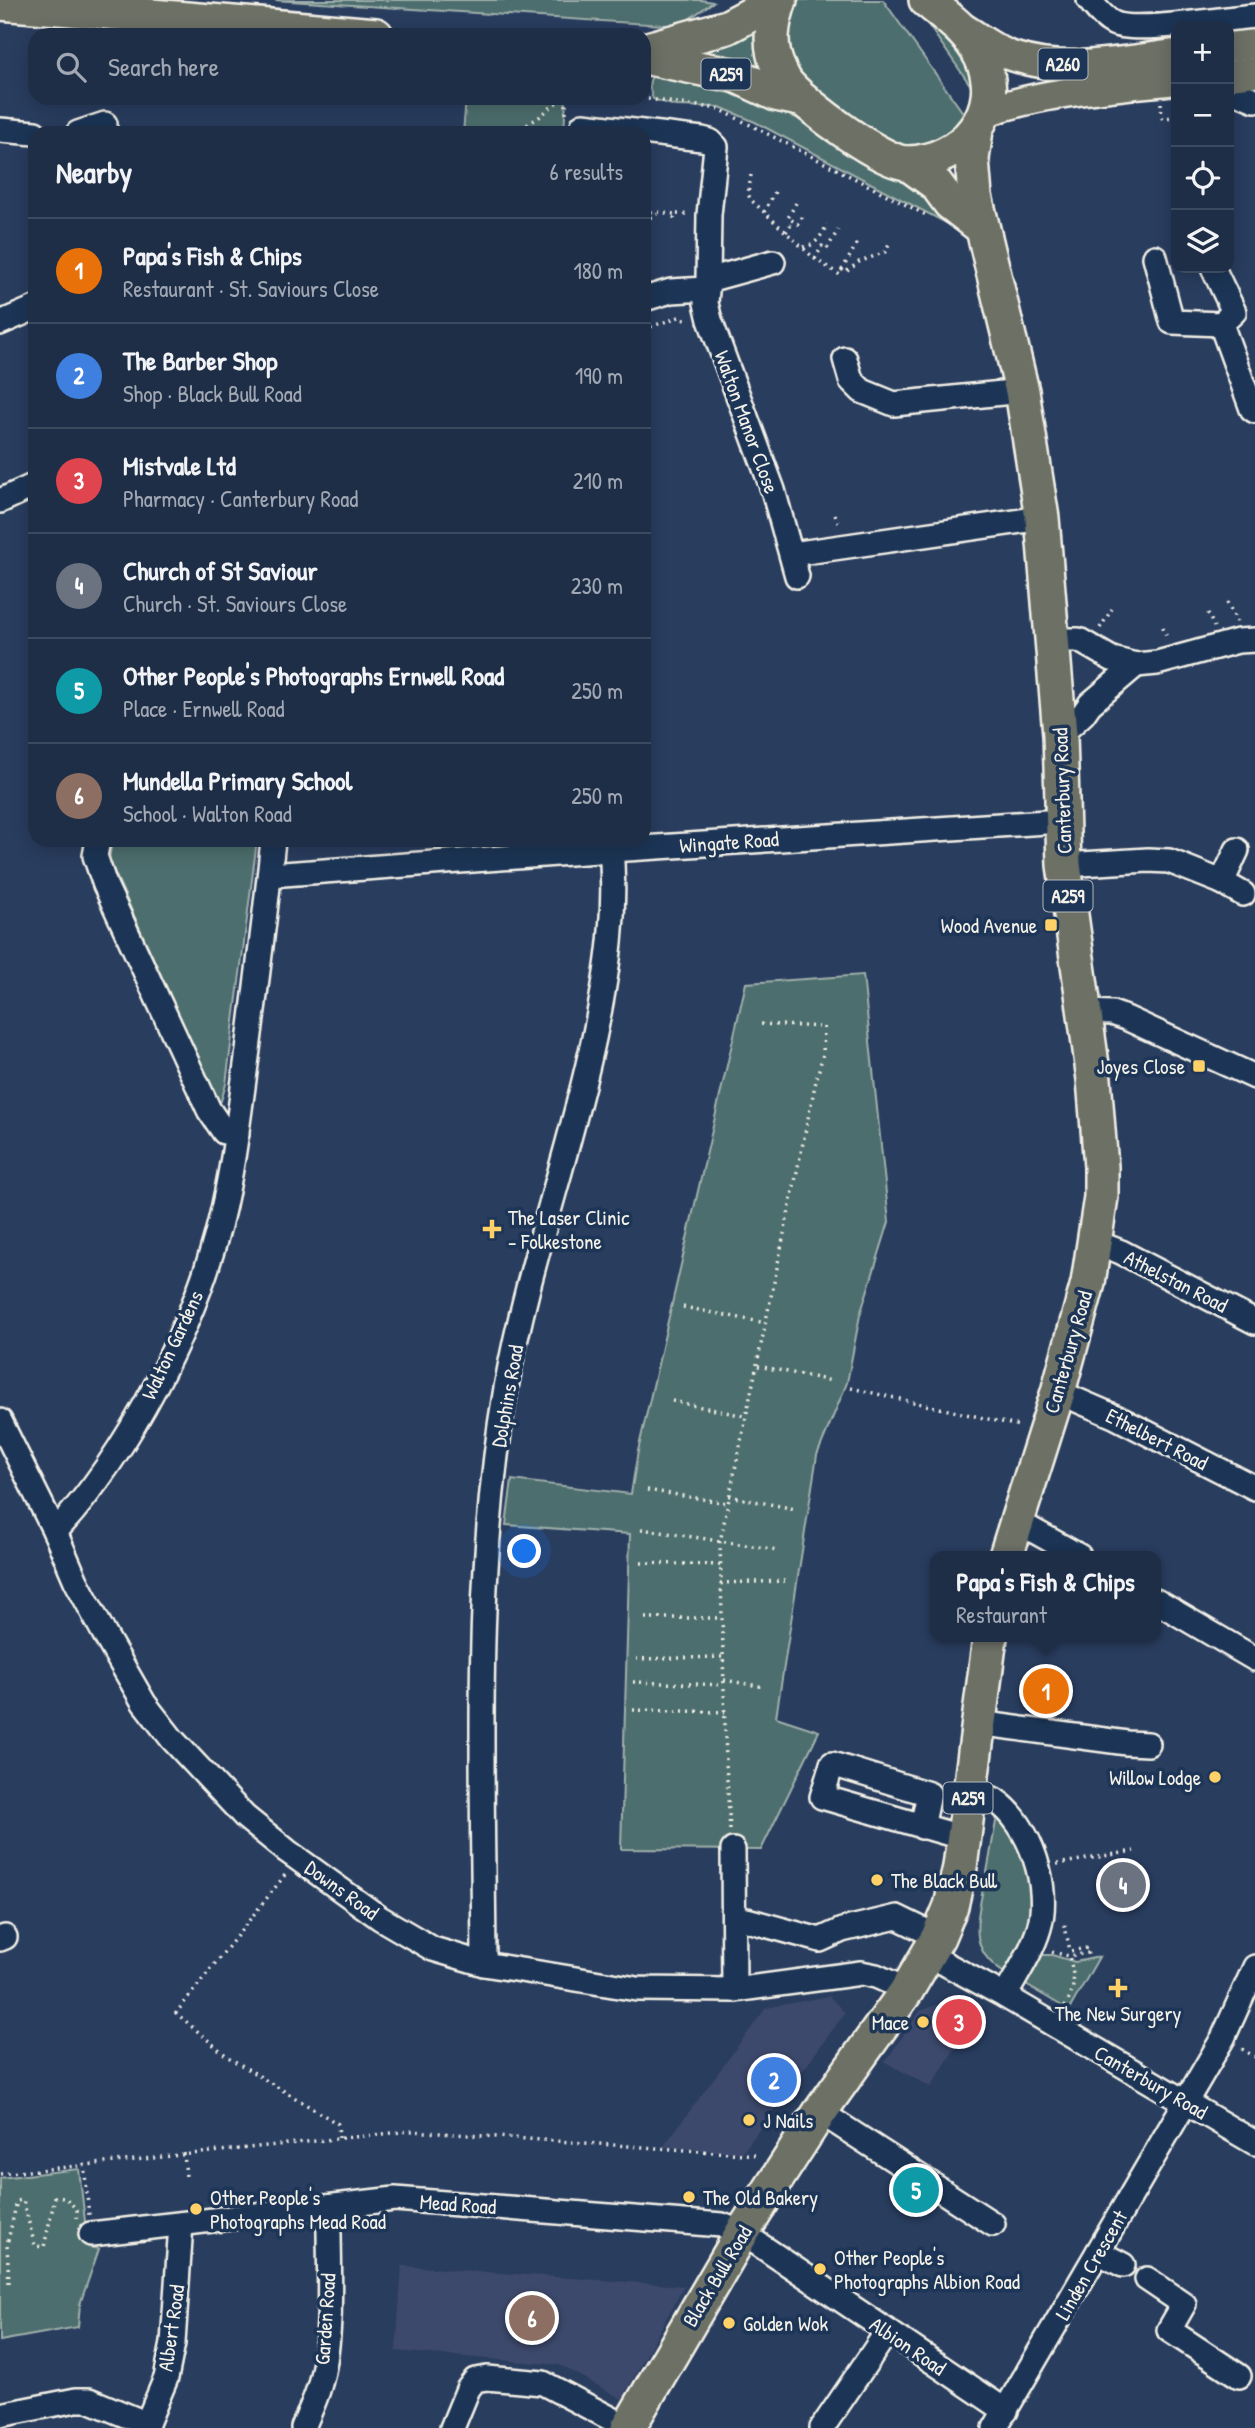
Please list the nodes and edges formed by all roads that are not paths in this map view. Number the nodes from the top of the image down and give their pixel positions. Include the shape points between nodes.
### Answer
1 (779, 0) edge
2 (926, 0) edge
3 (1089, 0) edge
4 (0, 4) edge
5 (1255, 16) edge
6 (958, 25) junction
7 (291, 28) edge
8 (1255, 44) edge
9 (1234, 46) edge
10 (651, 48) edge
11 (1171, 55) edge
12 (651, 58) edge
13 (1168, 89) edge
14 (804, 100) junction
15 (981, 121) junction
16 (105, 124) dead end
17 (583, 125) dead end
18 (99, 126) edge
19 (592, 126) edge
20 (0, 130) edge
21 (28, 133) edge
22 (651, 133) edge
23 (906, 163) junction
24 (981, 227) junction
25 (1155, 257) dead end
26 (773, 262) dead end
27 (1215, 273) edge
28 (707, 285) junction
29 (651, 297) edge
30 (28, 311) edge
31 (0, 323) edge
32 (1221, 324) junction
33 (845, 359) dead end
34 (1022, 391) junction
35 (1253, 410) edge
36 (28, 488) edge
37 (0, 501) edge
38 (1042, 518) junction
39 (1247, 634) edge
40 (1054, 640) junction
41 (1136, 665) junction
42 (1060, 735) junction
43 (1062, 821) junction
44 (651, 843) edge
45 (96, 847) edge
46 (272, 847) edge
47 (587, 847) edge
48 (610, 847) edge
49 (1237, 850) dead end
50 (1064, 865) junction
51 (270, 875) junction
52 (1222, 882) junction
53 (1244, 894) dead end
54 (1084, 1012) junction
55 (1255, 1077) edge
56 (237, 1134) junction
57 (1095, 1242) junction
58 (1255, 1322) edge
59 (1058, 1392) junction
60 (0, 1421) edge
61 (1255, 1489) edge
62 (1018, 1522) junction
63 (55, 1532) junction
64 (1008, 1551) edge
65 (1070, 1551) edge
66 (1161, 1604) edge
67 (989, 1642) edge
68 (1255, 1659) edge
69 (978, 1723) junction
70 (1149, 1744) dead end
71 (969, 1793) junction
72 (922, 1827) dead end
73 (964, 1838) junction
74 (733, 1850) road end
75 (747, 1920) dead end
76 (933, 1946) junction
77 (484, 1964) junction
78 (1255, 1967) edge
79 (734, 1990) junction
80 (906, 1990) junction
81 (1005, 1996) junction
82 (1186, 2103) junction
83 (820, 2112) junction
84 (1255, 2143) edge
85 (329, 2207) junction
86 (181, 2224) junction
87 (993, 2224) dead end
88 (742, 2233) junction
89 (91, 2234) road end
90 (1098, 2252) junction
91 (1123, 2265) dead end
92 (1147, 2279) dead end
93 (887, 2332) junction
94 (1239, 2376) dead end
95 (0, 2415) edge
96 (1000, 2420) edge
97 (146, 2426) edge
98 (303, 2428) edge
99 (452, 2428) edge
100 (629, 2428) edge
101 (822, 2428) edge

1 - 10 highway, A259 via 727,27
1 - 14 highway via 772,28 775,57 787,84
2 - 6 highway, Canterbury Road
3 - 5 street via 1114,23 1135,27
4 - 7 highway
6 - 11 main road, A260 via 1012,57 1030,61 1073,65
6 - 15 highway, Canterbury Road via 973,43 987,75 988,95
8 - 9 main road
12 - 14 highway, A259 via 737,76 776,94
13 - 15 main road, A260 via 1078,89 1020,101
14 - 23 highway via 884,158
15 - 23 highway via 943,155
15 - 24 highway, Canterbury Road / A259 via 972,159
16 - 18 street
17 - 19 street, Walton Manor Close
20 - 21 street
22 - 28 street, Walton Manor Close via 702,139 716,147
23 - 24 highway
24 - 34 highway, Canterbury Road / A259
25 - 32 street via 1171,322
26 - 28 street
27 - 32 street via 1234,312
28 - 29 street
28 - 38 street, Walton Manor Close via 710,320 773,489 794,565
30 - 31 street
32 - 35 street
33 - 34 street via 851,380 862,391 894,404
34 - 38 highway, Canterbury Road / A259
36 - 37 street
38 - 40 highway, Canterbury Road / A259
39 - 41 street via 1238,641
40 - 41 street via 1079,640 1112,659
40 - 42 highway, Canterbury Road / A259
41 - 42 street
42 - 43 highway, Canterbury Road / A259
43 - 44 street, Wingate Road
43 - 50 highway, Canterbury Road / A259
45 - 56 street via 94,856 105,886 209,1110 224,1132
46 - 51 street, Walton Gardens
47 - 51 street, Wingate Road
48 - 77 street, Dolphins Road via 610,955 585,1077 523,1309 506,1388 491,1505 482,1696
49 - 52 street
50 - 52 street via 1169,861
50 - 54 highway, Canterbury Road / A259
51 - 56 street, Walton Gardens
52 - 53 street
54 - 55 street via 1126,1018
54 - 57 highway, Canterbury Road / A259 via 1100,1142 1101,1197
56 - 63 street, Walton Gardens via 220,1223 167,1363 119,1451
57 - 58 street, Athelstan Road via 1121,1251
57 - 59 highway, Canterbury Road / A259
59 - 61 street, Ethelbert Road
59 - 62 highway, Canterbury Road / A259
60 - 63 street, Downs Road
62 - 64 highway, Canterbury Road / A259
62 - 65 street
63 - 77 street, Downs Road via 76,1581 144,1703 246,1817 380,1918 433,1949
66 - 68 street
67 - 69 highway, A259
69 - 70 street
69 - 71 highway, A259
71 - 73 highway, A259
71 - 81 street via 993,1799 1007,1811 1020,1827 1038,1868 1040,1925
72 - 73 street
73 - 76 highway, A259 via 955,1892
74 - 79 street
75 - 76 street, Canterbury Road via 820,1940 897,1917
76 - 80 highway, Black Bull Road / A259
76 - 81 street, Canterbury Road
77 - 79 street, Downs Road via 637,1989
78 - 82 street, Linden Crescent via 1223,2038
79 - 80 street, Downs Road via 861,1973
80 - 83 highway, Black Bull Road / A259
81 - 82 street, Canterbury Road
82 - 84 street, Canterbury Road
82 - 90 street, Linden Crescent
83 - 87 street
83 - 88 highway, Black Bull Road / A259
85 - 86 street, Mead Road
85 - 88 street, Mead Road via 395,2199 722,2225
85 - 98 street, Garden Road via 324,2362
86 - 89 street, Mead Road
86 - 97 street, Albert Road via 173,2343 166,2378
88 - 93 street, Albion Road
88 - 100 highway, Black Bull Road / A259
90 - 91 street
90 - 96 street, Linden Crescent
92 - 94 street via 1184,2304 1169,2330
93 - 96 street, Albion Road
93 - 101 street
95 - 97 street via 89,2400
99 - 100 street via 467,2389 475,2380 486,2378 543,2383

